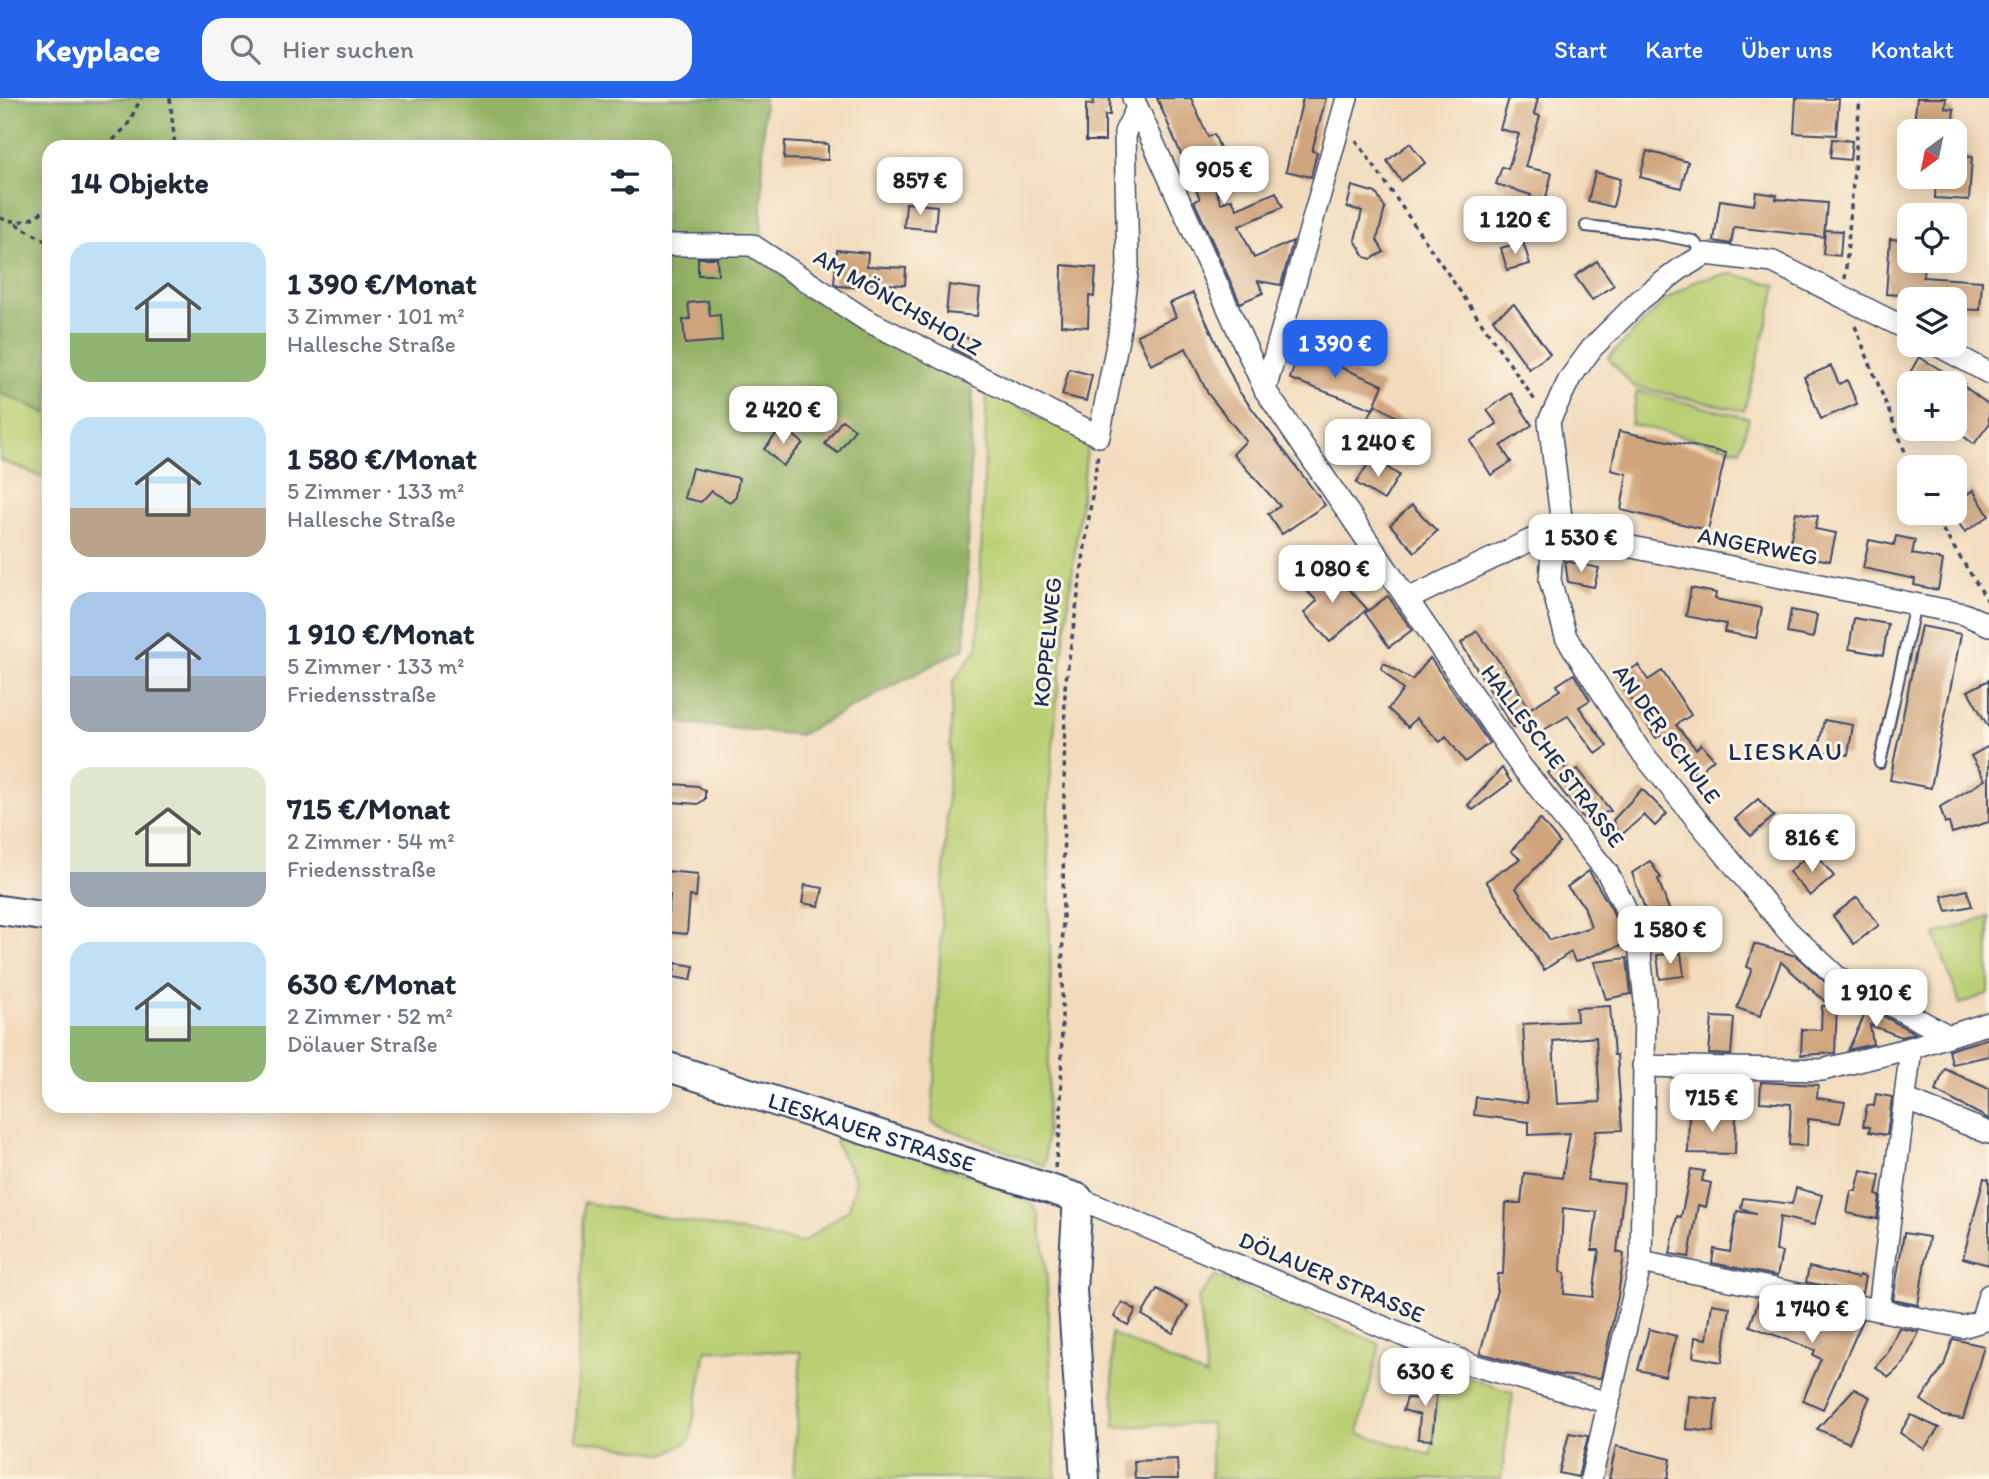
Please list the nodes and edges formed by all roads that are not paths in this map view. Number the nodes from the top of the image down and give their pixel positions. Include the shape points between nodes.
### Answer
1 (1347, 98) edge
2 (1135, 103) edge
3 (1586, 226) dead end
4 (672, 245) edge
5 (1706, 254) junction
6 (1897, 324) edge
7 (1962, 357) edge
8 (1988, 369) edge
9 (1265, 390) junction
10 (1562, 524) junction
11 (1408, 600) junction
12 (1915, 604) junction
13 (1989, 625) edge
14 (1880, 763) dead end
15 (0, 910) edge
16 (42, 916) edge
17 (1989, 1023) edge
18 (1947, 1035) junction
19 (1912, 1048) junction
20 (1643, 1066) junction
21 (672, 1068) edge
22 (1907, 1100) junction
23 (1989, 1133) edge
24 (1078, 1198) junction
25 (1641, 1262) junction
26 (1989, 1294) edge
27 (1879, 1309) junction
28 (1985, 1319) edge
29 (1609, 1403) junction
30 (1086, 1479) edge
31 (1591, 1479) edge

1 - 9 street
2 - 4 street, AM MÖNCHSHOLZ via 1125,132 1128,266 1099,436 866,320 752,245
2 - 9 street, HALLESCHE STRASSE
3 - 5 lane via 1693,242
5 - 6 street via 1773,262
5 - 10 street via 1651,291 1612,325 1570,378 1549,421
7 - 8 street
9 - 11 street, HALLESCHE STRASSE
10 - 11 street
10 - 12 street, ANGERWEG via 1582,537
10 - 18 street, AN DER SCHULE via 1552,552 1550,580 1566,638 1639,749 1788,931 1836,976
11 - 20 street, HALLESCHE STRASSE via 1520,765 1607,872 1623,903 1639,944 1645,1002
12 - 13 street, ANGERWEG via 1964,614
12 - 14 lane
15 - 16 street
17 - 18 street
18 - 19 street
19 - 20 street via 1822,1070
19 - 22 street
20 - 25 street, HALLESCHE STRASSE
21 - 24 street, LIESKAUER STRASSE
22 - 23 street
22 - 27 street
24 - 29 street, DÖLAUER STRASSE via 1473,1365
24 - 30 street via 1072,1290
25 - 27 street
25 - 29 street, HALLESCHE STRASSE
26 - 28 street
27 - 28 street via 1962,1326
29 - 31 street, HALLESCHE STRASSE

